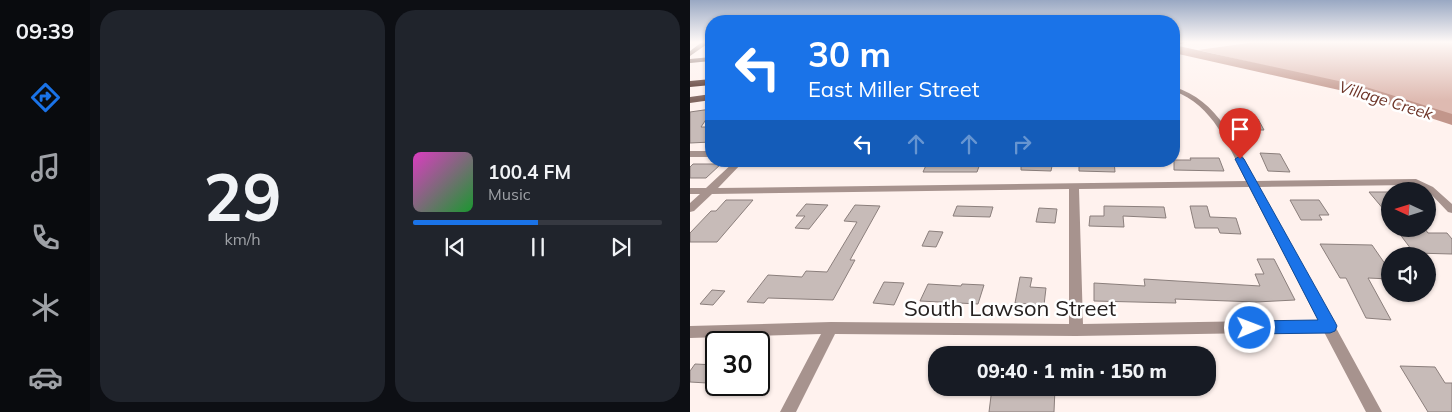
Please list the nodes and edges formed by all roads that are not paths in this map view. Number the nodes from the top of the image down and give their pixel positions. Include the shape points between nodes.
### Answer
1 (705, 73) edge
2 (690, 75) edge
3 (705, 83) edge
4 (690, 84) edge
5 (1180, 91) edge
6 (705, 99) edge
7 (690, 100) edge
8 (690, 154) edge
9 (705, 154) edge
10 (734, 167) edge
11 (1252, 184) junction
12 (1074, 185) junction
13 (690, 191) edge
14 (711, 191) junction
15 (690, 209) edge
16 (1452, 210) edge
17 (1330, 326) junction
18 (831, 328) junction
19 (1076, 330) junction
20 (690, 332) edge
21 (788, 412) edge
22 (1374, 412) edge

1 - 2 highway
3 - 4 highway
5 - 11 street via 1211,111
6 - 7 main road
8 - 9 street
10 - 14 street
11 - 12 street
11 - 16 street via 1416,182 1430,189
11 - 17 street
12 - 14 street
12 - 19 street
13 - 14 street
14 - 15 street
17 - 19 street, South Lawson Street
17 - 22 street
18 - 19 street, South Lawson Street
18 - 20 street, South Lawson Street
18 - 21 street

